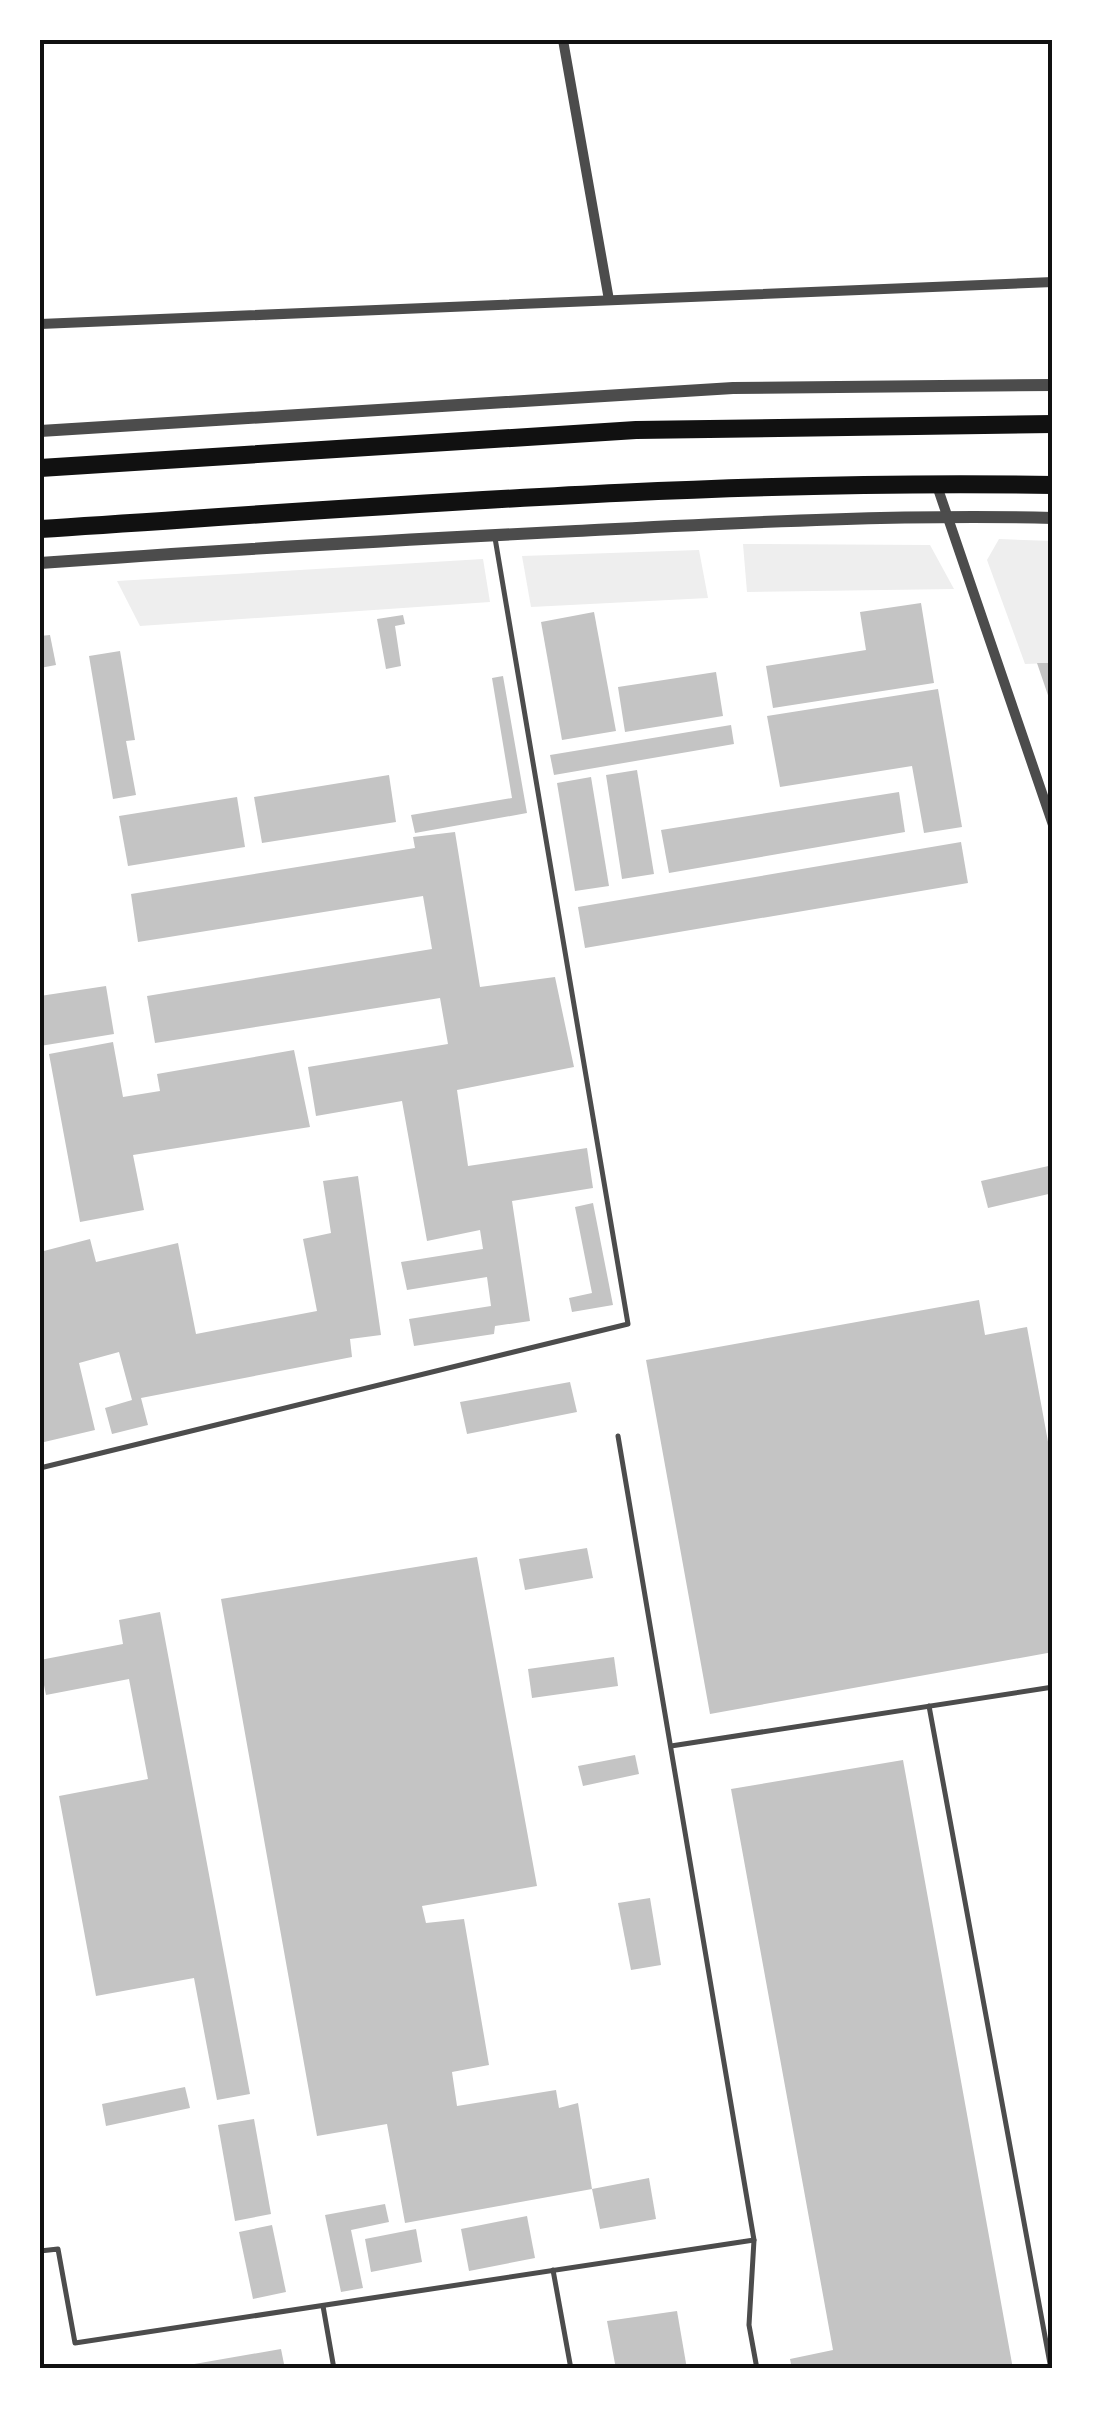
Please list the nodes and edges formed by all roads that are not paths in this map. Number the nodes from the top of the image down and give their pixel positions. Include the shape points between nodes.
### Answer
1 (563, 40) edge
2 (1053, 282) edge
3 (609, 300) junction
4 (40, 324) edge
5 (1053, 385) edge
6 (1053, 424) edge
7 (40, 431) edge
8 (40, 468) edge
9 (936, 483) junction
10 (1053, 484) edge
11 (945, 516) junction
12 (1053, 518) edge
13 (40, 529) edge
14 (494, 535) junction
15 (40, 564) edge
16 (1053, 825) edge
17 (618, 1436) dead end
18 (40, 1468) edge
19 (1053, 1687) edge
20 (929, 1706) junction
21 (670, 1746) junction
22 (754, 2240) junction
23 (40, 2251) edge
24 (553, 2270) junction
25 (323, 2306) junction
26 (334, 2369) edge
27 (571, 2369) edge
28 (756, 2369) edge
29 (1051, 2369) edge

1 - 3 street
2 - 3 street
3 - 4 street
5 - 7 street via 733,388
6 - 8 highway via 636,430
9 - 10 highway
9 - 11 street
9 - 13 highway via 615,492
11 - 12 street
11 - 14 street
11 - 16 street
14 - 15 street
14 - 18 lane via 628,1324
17 - 21 lane
19 - 20 lane
20 - 21 lane
20 - 29 lane
21 - 22 lane
22 - 24 lane
22 - 28 lane via 749,2324
23 - 25 lane via 58,2249 75,2343
24 - 25 lane
24 - 27 lane
25 - 26 lane

